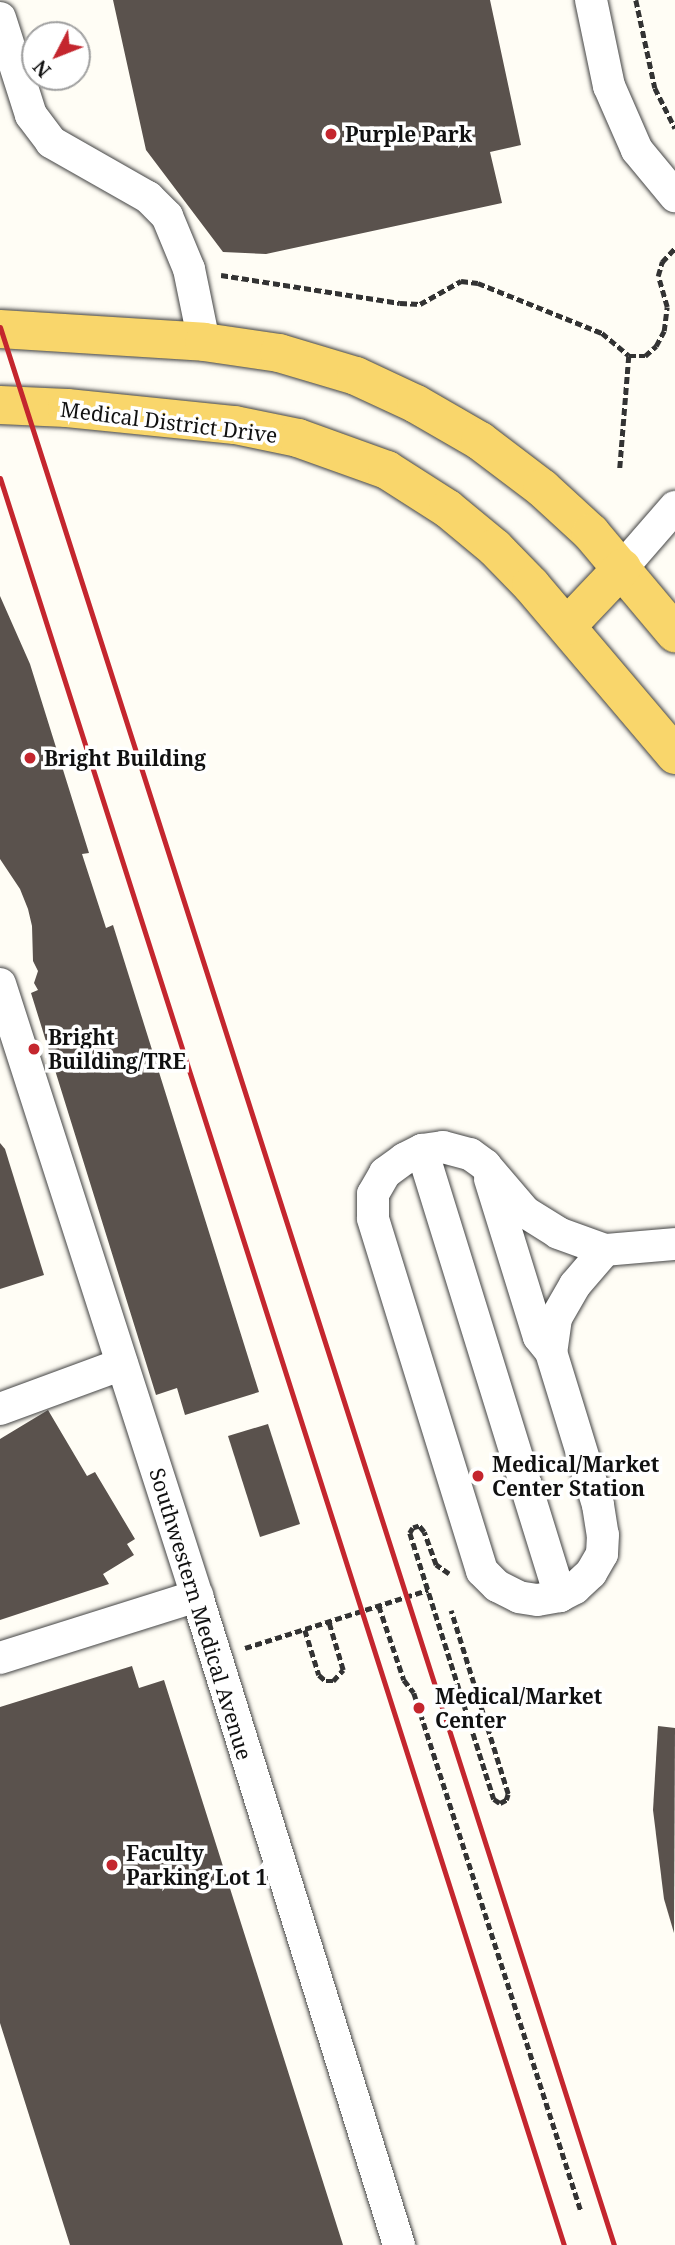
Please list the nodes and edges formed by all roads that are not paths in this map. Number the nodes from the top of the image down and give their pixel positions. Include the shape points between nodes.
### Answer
1 (591, 0) edge
2 (0, 18) edge
3 (675, 196) edge
4 (0, 329) edge
5 (204, 342) junction
6 (0, 405) edge
7 (675, 507) edge
8 (622, 568) junction
9 (567, 626) junction
10 (675, 633) edge
11 (675, 755) edge
12 (0, 984) edge
13 (11, 1053) edge
14 (422, 1150) junction
15 (485, 1165) junction
16 (675, 1244) edge
17 (605, 1250) junction
18 (551, 1352) junction
19 (122, 1364) junction
20 (0, 1409) edge
21 (197, 1596) junction
22 (560, 1596) junction
23 (0, 1658) edge
24 (399, 2245) edge

1 - 3 street via 609,86 637,150
2 - 5 street via 31,115 51,142 148,197 167,216 189,270
4 - 5 main road
5 - 8 main road via 279,353 356,376 416,404 480,441 542,488
6 - 9 main road, Medical District Drive via 235,425 335,449 387,470 448,509 495,548
7 - 8 street
8 - 9 main road
8 - 10 main road
9 - 11 main road, Medical District Drive
12 - 13 street, Southwestern Medical Avenue
13 - 19 street, Southwestern Medical Avenue
14 - 15 street via 443,1147 470,1154
14 - 22 street
14 - 22 street via 385,1173 373,1194 373,1218 434,1418 482,1571 497,1586 519,1597
15 - 17 street via 525,1212 558,1233
15 - 18 street via 539,1336
16 - 17 street
17 - 18 street via 575,1285 556,1318
18 - 22 street via 603,1535 602,1554 591,1573
19 - 20 street
19 - 21 street, Southwestern Medical Avenue
21 - 23 street
21 - 24 street, Southwestern Medical Avenue

